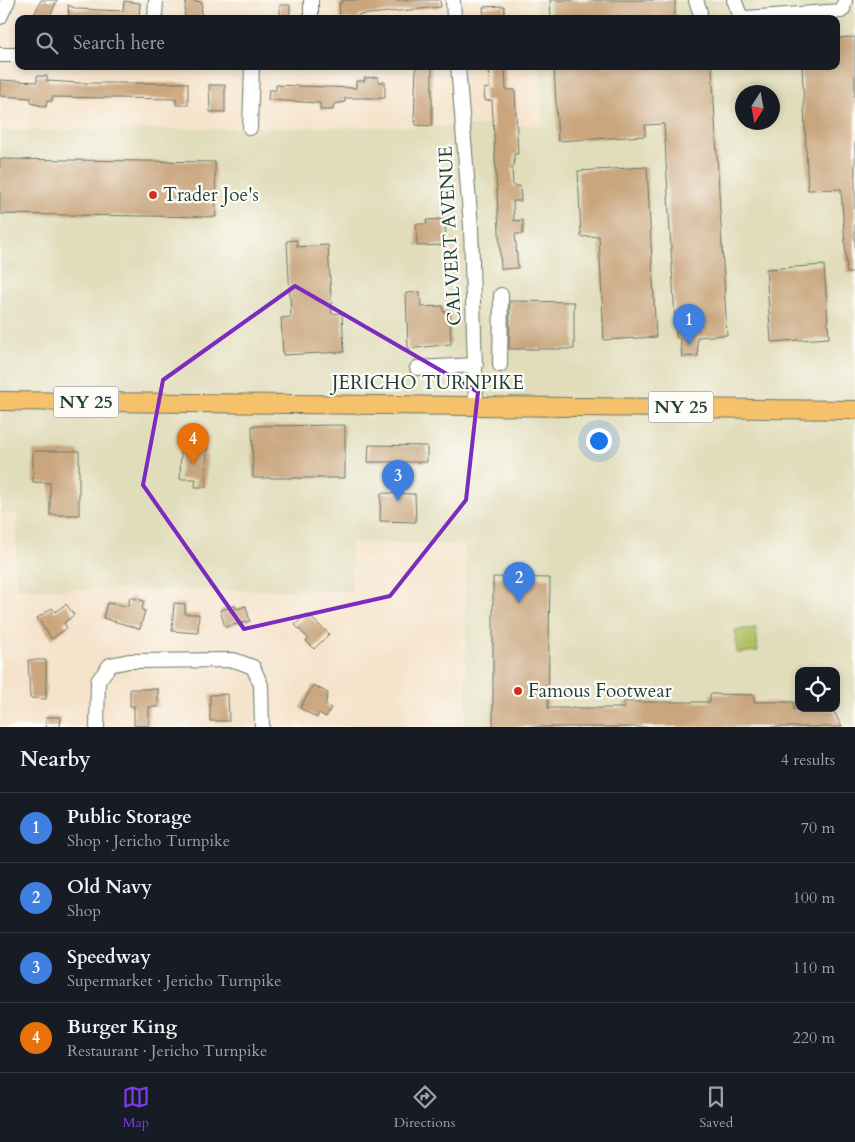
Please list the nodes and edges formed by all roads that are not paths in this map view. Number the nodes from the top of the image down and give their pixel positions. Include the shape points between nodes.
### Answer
1 (8, 0) edge
2 (156, 0) edge
3 (310, 0) edge
4 (453, 0) edge
5 (734, 0) edge
6 (845, 0) edge
7 (155, 15) edge
8 (311, 15) edge
9 (454, 15) edge
10 (740, 15) edge
11 (786, 15) edge
12 (0, 17) edge
13 (0, 55) edge
14 (15, 55) edge
15 (252, 70) edge
16 (458, 70) edge
17 (250, 128) dead end
18 (501, 295) dead end
19 (476, 365) junction
20 (500, 365) dead end
21 (417, 368) dead end
22 (0, 401) edge
23 (476, 405) junction
24 (855, 410) edge
25 (97, 727) edge
26 (262, 727) edge

1 - 12 street
2 - 7 street
3 - 8 street
4 - 9 street
5 - 10 street
6 - 11 street via 840,11
13 - 14 street
15 - 17 street
16 - 19 street, CALVERT AVENUE via 471,227
18 - 20 street
19 - 21 street
19 - 23 street, CALVERT AVENUE
22 - 23 main road, JERICHO TURNPIKE / NY 25
23 - 24 main road, JERICHO TURNPIKE / NY 25
25 - 26 street via 98,681 110,665 170,660 234,660 253,667 261,685

